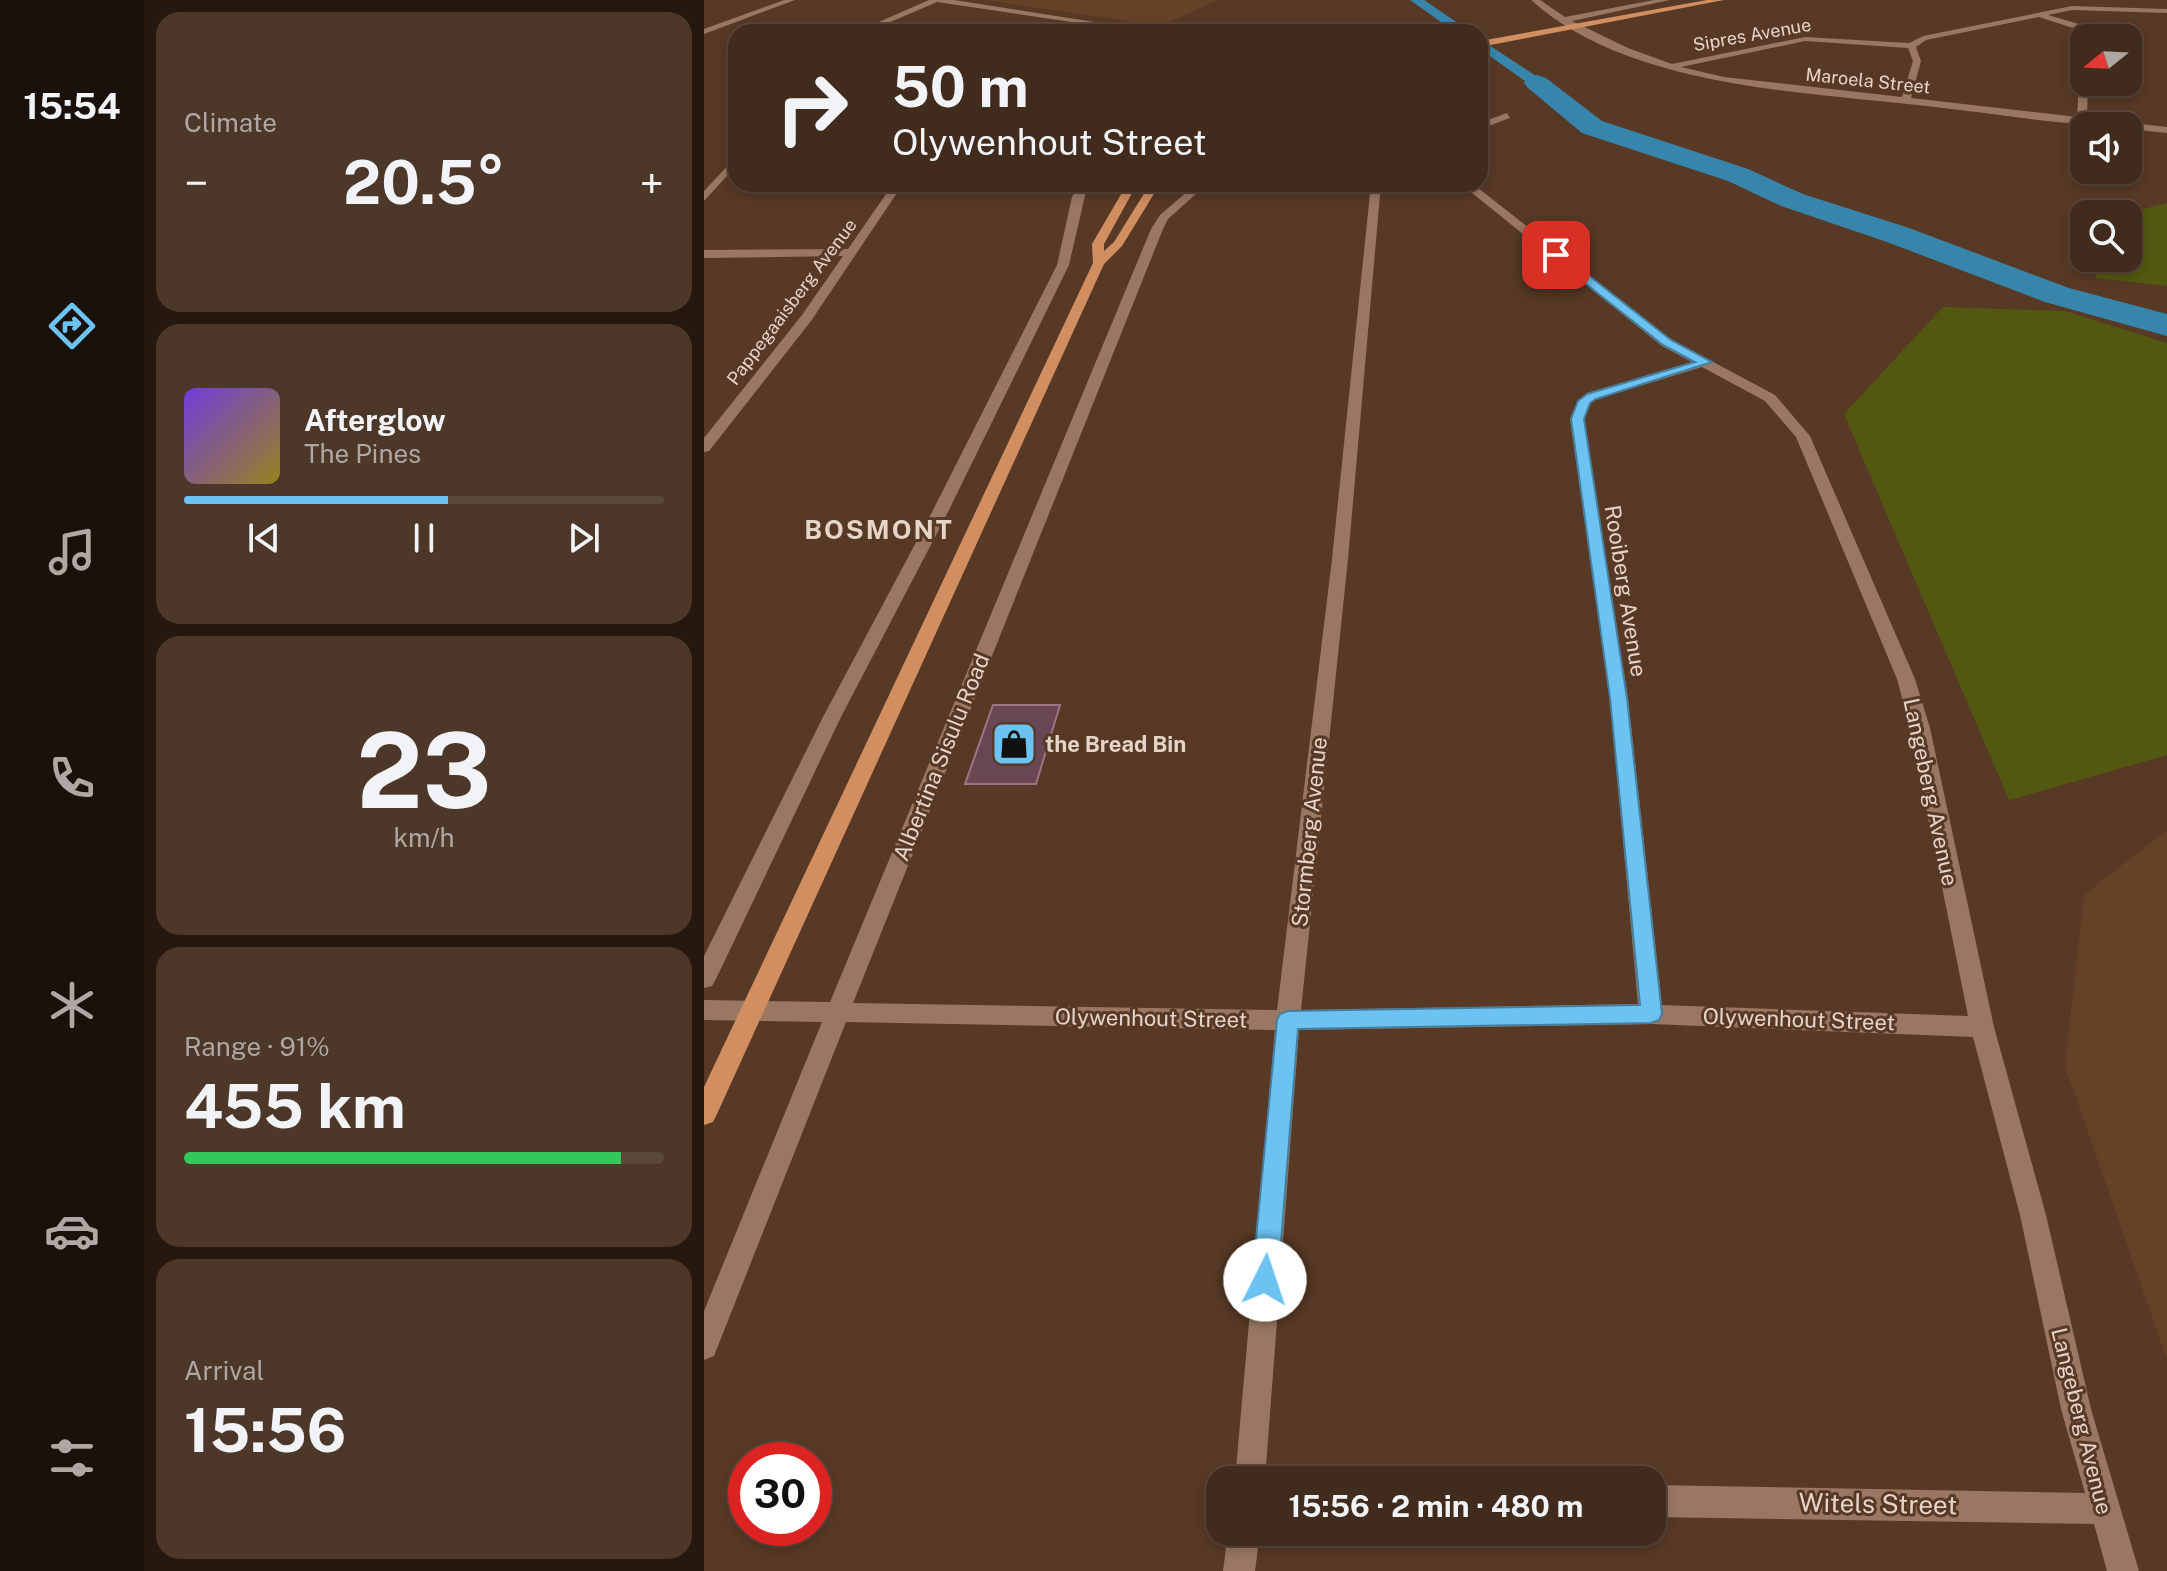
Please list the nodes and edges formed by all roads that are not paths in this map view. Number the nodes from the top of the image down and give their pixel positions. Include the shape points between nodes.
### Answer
1 (791, 0) edge
2 (937, 0) edge
3 (1535, 0) edge
4 (1666, 0) edge
5 (1720, 0) edge
6 (2167, 11) edge
7 (2036, 14) junction
8 (1564, 20) junction
9 (879, 24) edge
10 (1096, 24) edge
11 (2070, 24) edge
12 (1573, 27) junction
13 (704, 32) edge
14 (1488, 43) edge
15 (1911, 46) junction
16 (1674, 66) junction
17 (1906, 101) junction
18 (1507, 116) dead end
19 (2070, 119) edge
20 (1488, 123) edge
21 (2142, 127) edge
22 (2167, 130) edge
23 (728, 170) edge
24 (895, 192) edge
25 (1081, 192) edge
26 (1127, 192) edge
27 (1149, 192) edge
28 (1193, 192) edge
29 (1375, 192) edge
30 (1476, 192) edge
31 (704, 198) edge
32 (854, 252) junction
33 (704, 254) edge
34 (1099, 263) junction
35 (1706, 362) junction
36 (704, 448) edge
37 (704, 979) edge
38 (704, 1010) edge
39 (751, 1010) junction
40 (840, 1012) junction
41 (1651, 1014) junction
42 (1288, 1020) junction
43 (1982, 1027) junction
44 (704, 1114) edge
45 (704, 1346) edge
46 (1251, 1466) edge
47 (1666, 1501) edge
48 (2104, 1509) junction
49 (1242, 1546) edge
50 (1239, 1571) edge
51 (2123, 1571) edge

1 - 13 street
2 - 9 street
2 - 10 street
3 - 8 street, Maroela Street
4 - 8 street
5 - 12 main road
6 - 7 street, Sipres Avenue via 2079,7
7 - 11 street
7 - 15 street, Sipres Avenue via 1923,38
8 - 12 street, Maroela Street
12 - 14 main road
12 - 16 street, Maroela Street
15 - 16 street, Sipres Avenue via 1829,38
15 - 17 street via 1917,61
16 - 17 street, Maroela Street via 1724,80
17 - 19 street, Maroela Street
18 - 20 street
21 - 22 street, Maroela Street
23 - 31 street
24 - 32 street, Pappegaaisberg Avenue
25 - 37 street via 1063,265
26 - 34 main road via 1098,244
27 - 34 main road via 1118,244
28 - 40 street, Albertina Sisulu Road via 1157,229
29 - 42 street, Stormberg Avenue
30 - 35 street, Langeberg Avenue via 1653,332
32 - 33 street
32 - 36 street, Pappegaaisberg Avenue
34 - 39 main road
35 - 41 street, Rooiberg Avenue via 1592,396 1577,419 1619,698
35 - 43 street, Langeberg Avenue via 1770,398 1803,436 1906,679
38 - 39 street, Olywenhout Street
39 - 40 street, Olywenhout Street
39 - 44 main road
40 - 42 street, Olywenhout Street
40 - 45 street, Albertina Sisulu Road
41 - 42 street, Olywenhout Street
41 - 43 street, Olywenhout Street
42 - 46 street, Stormberg Avenue
43 - 48 street, Langeberg Avenue
47 - 48 street, Witels Street
48 - 51 street, Langeberg Avenue
49 - 50 street

